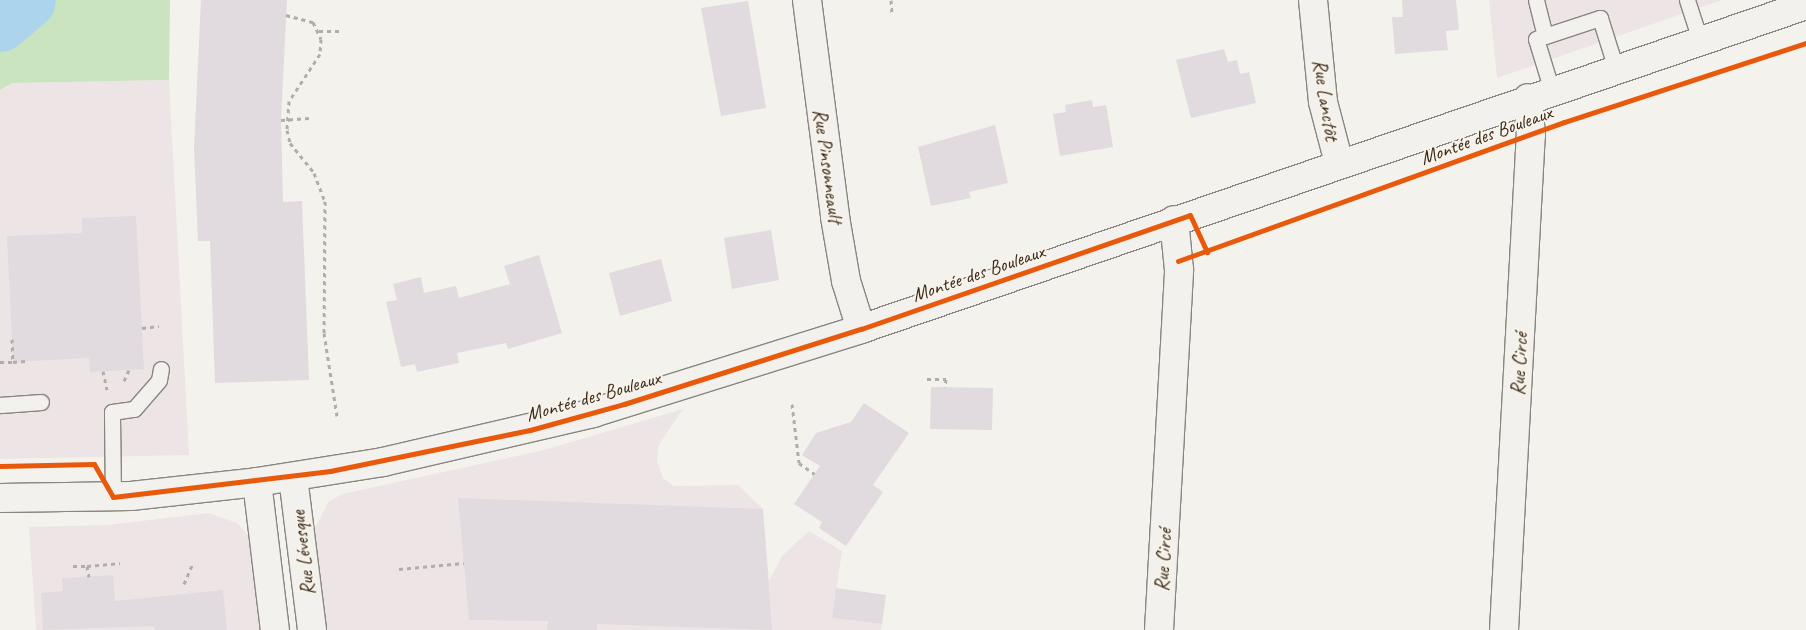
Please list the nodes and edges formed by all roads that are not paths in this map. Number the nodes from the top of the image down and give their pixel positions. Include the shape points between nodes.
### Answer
1 (807, 0) edge
2 (1313, 0) edge
3 (1536, 0) edge
4 (1687, 0) edge
5 (1806, 5) edge
6 (1545, 36) junction
7 (1700, 40) junction
8 (1616, 69) junction
9 (1540, 94) junction
10 (1339, 163) junction
11 (1174, 220) junction
12 (861, 329) junction
13 (161, 369) dead end
14 (41, 402) dead end
15 (0, 405) edge
16 (293, 477) junction
17 (257, 482) junction
18 (0, 498) edge
19 (113, 498) junction
20 (275, 630) edge
21 (312, 630) edge
22 (1160, 630) edge
23 (1504, 630) edge

1 - 12 street, Rue Pinsonneault via 836,224
2 - 10 street, Rue Lanctôt via 1323,102
3 - 6 lane
4 - 7 lane
5 - 7 street, Montée des Bouleaux
6 - 8 lane via 1600,18
6 - 9 lane via 1536,39
7 - 8 street, Montée des Bouleaux
8 - 9 street, Montée des Bouleaux
9 - 10 street, Montée des Bouleaux
9 - 23 street, Rue Circé via 1531,135
10 - 11 street, Montée des Bouleaux
11 - 12 street, Montée des Bouleaux
11 - 22 street, Rue Circé via 1178,270
12 - 16 street, Montée des Bouleaux via 593,413 429,452
13 - 19 lane via 159,380 134,408 112,412
14 - 15 lane
16 - 17 street, Montée des Bouleaux
16 - 21 street, Rue Lévesque
17 - 19 street, Montée des Bouleaux
17 - 20 street, Rue Lévesque
18 - 19 street, Montée des Bouleaux

